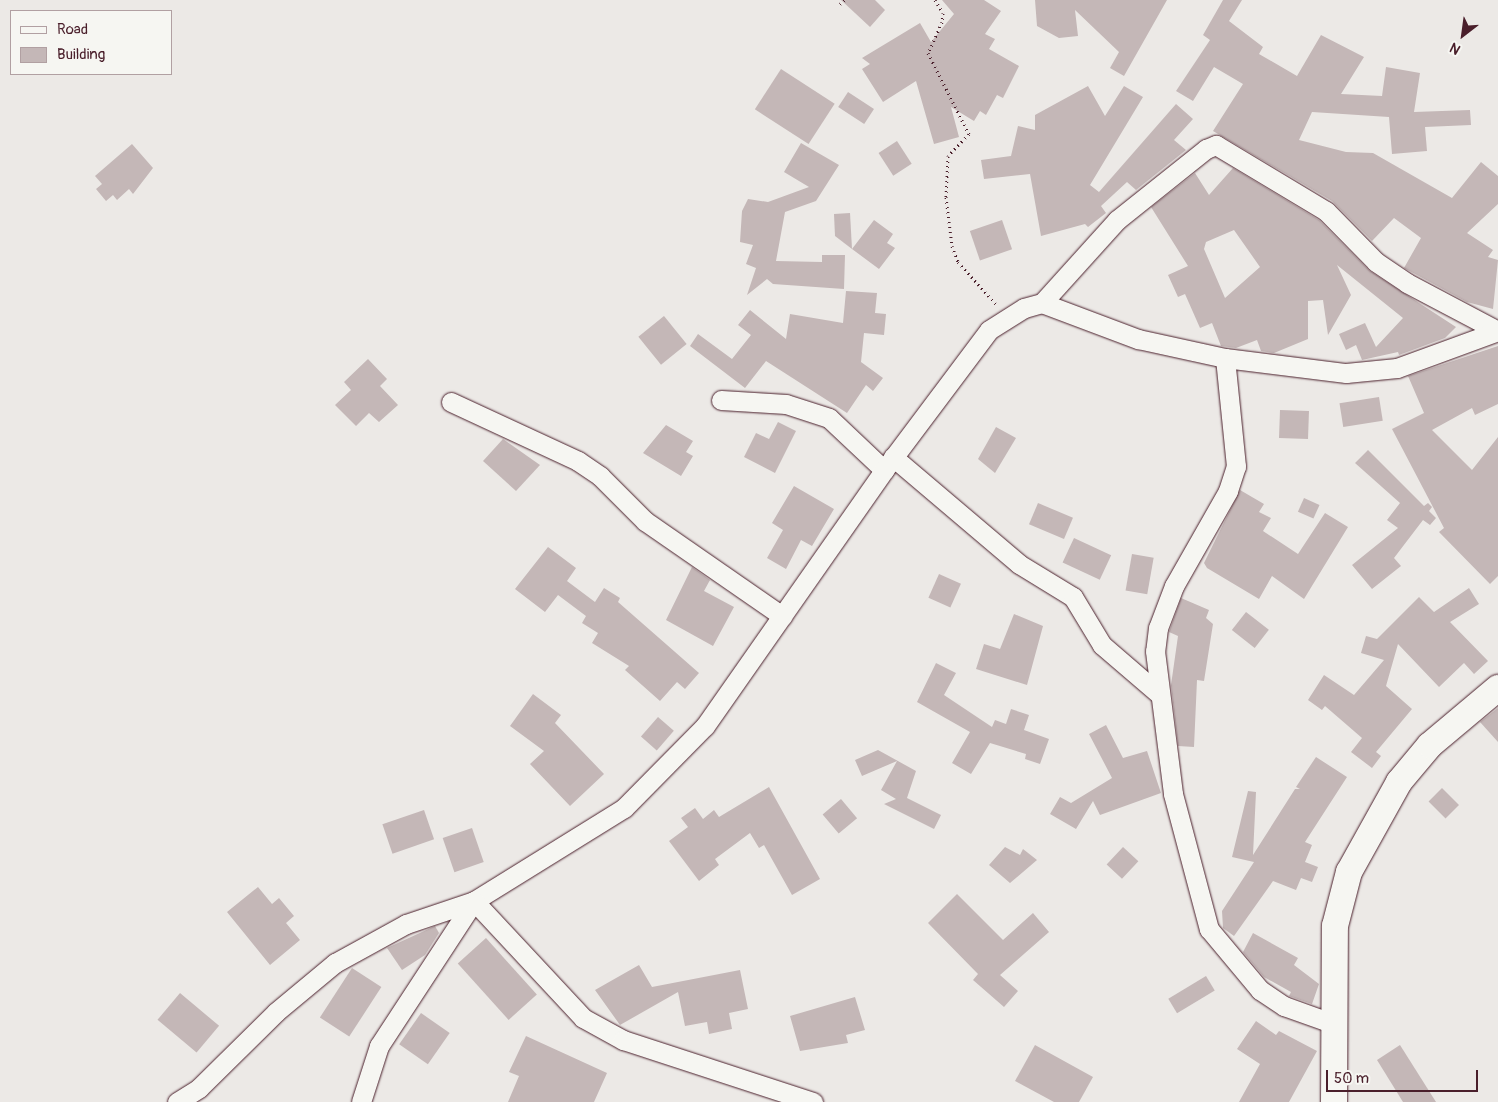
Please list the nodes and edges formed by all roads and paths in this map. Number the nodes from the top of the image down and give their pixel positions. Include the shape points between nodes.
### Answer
1 (845, 0) edge
2 (935, 0) edge
3 (840, 4) dead end
4 (1042, 303) junction
5 (1009, 318) junction
6 (1498, 331) edge
7 (1225, 358) junction
8 (721, 400) dead end
9 (451, 402) dead end
10 (888, 464) junction
11 (782, 616) junction
12 (1498, 688) edge
13 (1160, 694) junction
14 (474, 901) junction
15 (1337, 1025) junction
16 (1340, 1099) edge
17 (177, 1102) edge
18 (361, 1102) edge
19 (813, 1102) edge

1 - 3 path
2 - 5 path via 943,13 942,22 928,53 970,134 948,156 946,197 952,246 958,262
4 - 5 street
4 - 6 street via 1117,220 1216,145 1326,211 1376,262 1407,283
4 - 7 street via 1138,339
5 - 10 street via 989,330
6 - 7 street via 1397,368 1346,372
7 - 13 street via 1236,466 1228,491 1160,619 1155,651
8 - 10 street via 786,404 830,418
9 - 11 street via 578,461 600,476 645,521
10 - 11 street
10 - 13 street via 1019,564 1073,597 1102,645
11 - 14 street via 705,726 624,808
12 - 15 street via 1430,746 1399,782 1348,872 1335,926
13 - 15 street via 1178,819 1209,929 1260,990 1284,1006
14 - 17 street via 406,924 335,963 276,1012 199,1088
14 - 18 street via 379,1046
14 - 19 street via 582,1018 623,1040
15 - 16 street

